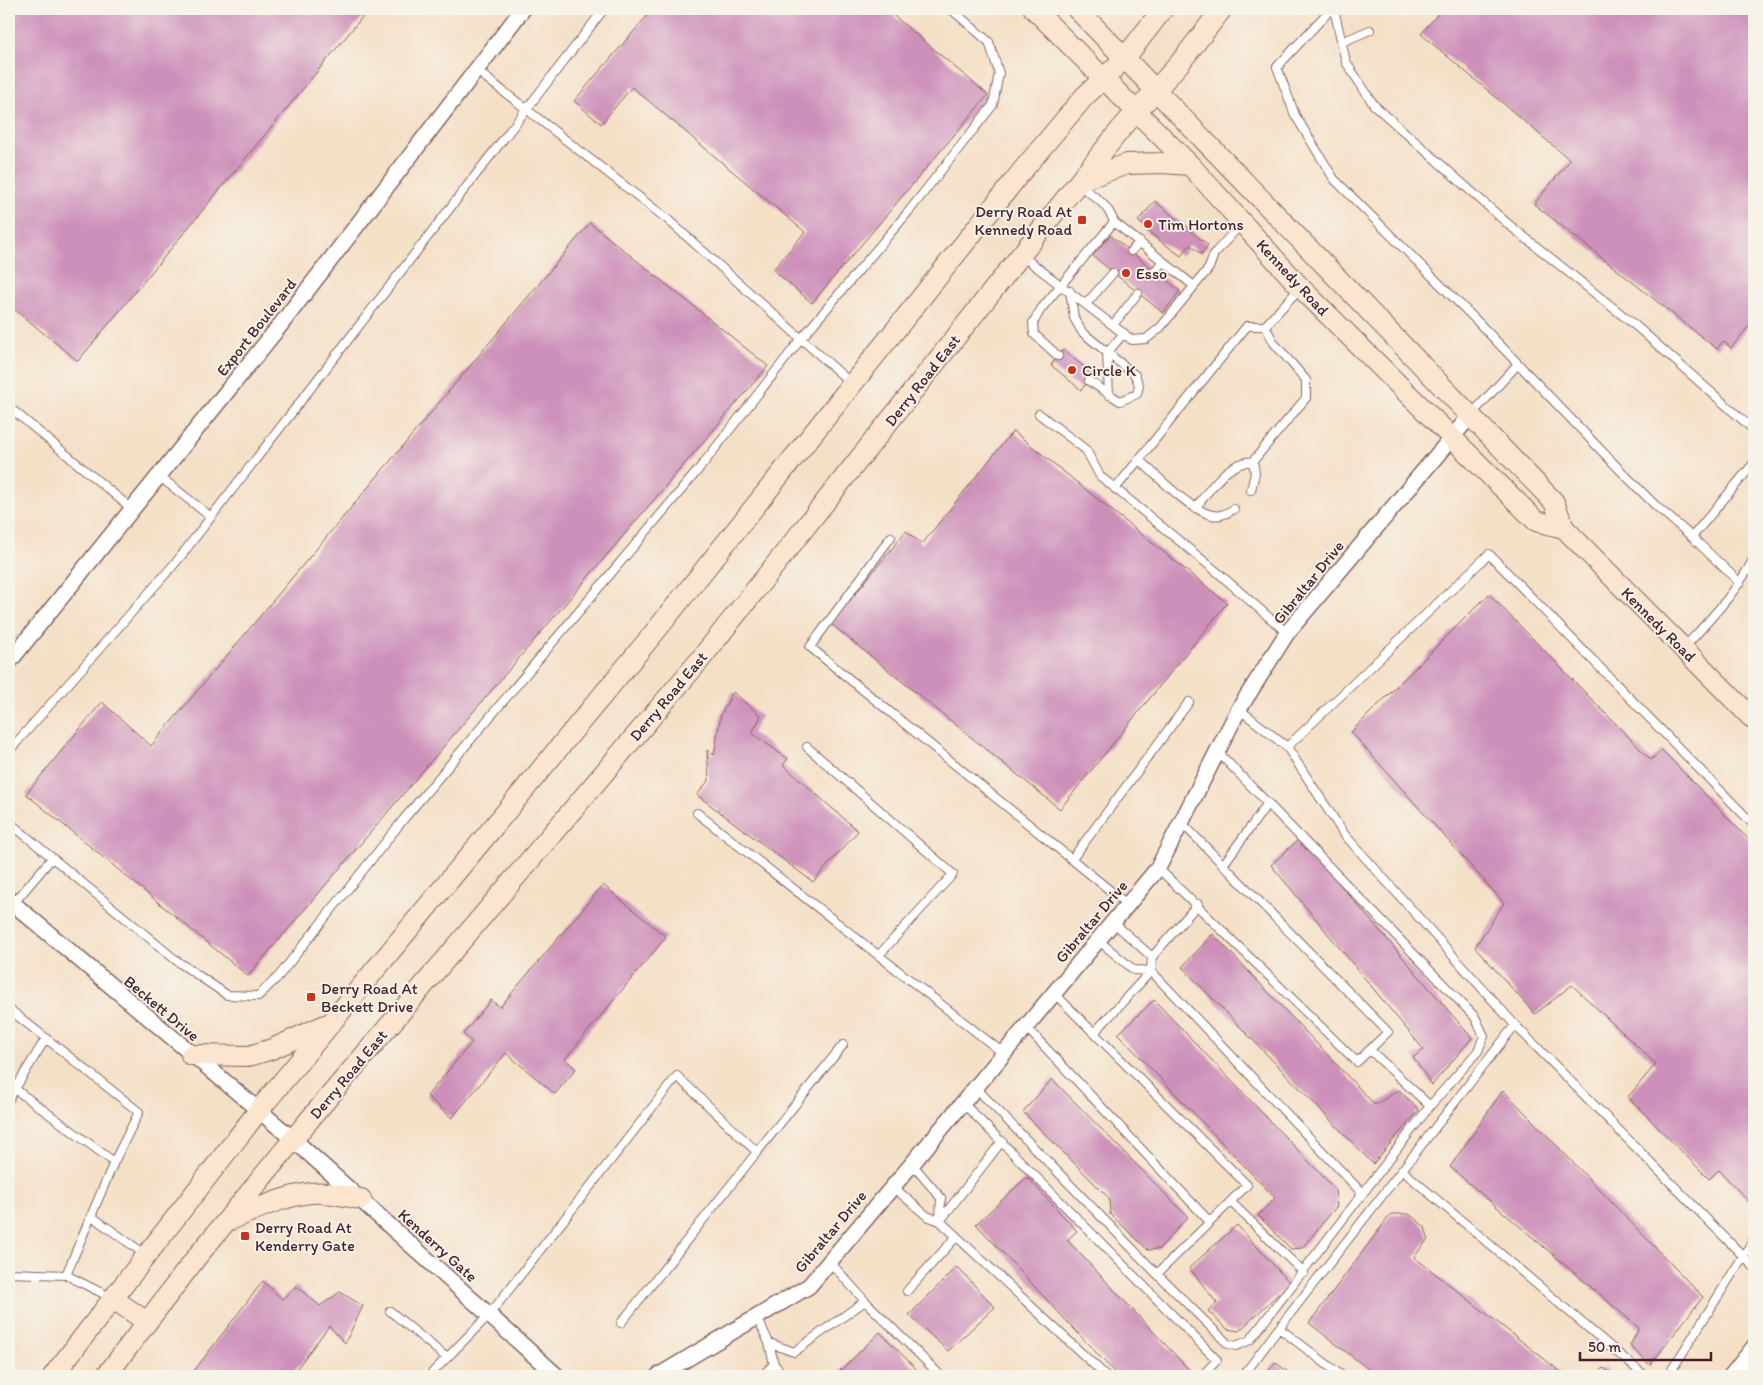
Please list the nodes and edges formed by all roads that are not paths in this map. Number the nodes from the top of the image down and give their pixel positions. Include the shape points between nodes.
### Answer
1 (523, 9) edge
2 (604, 9) edge
3 (951, 9) edge
4 (1034, 9) edge
5 (1077, 9) edge
6 (1163, 9) edge
7 (1222, 9) edge
8 (1333, 9) edge
9 (1370, 30) dead end
10 (1342, 42) junction
11 (1124, 58) junction
12 (476, 70) junction
13 (1104, 77) junction
14 (1156, 89) junction
15 (527, 108) junction
16 (1137, 112) junction
17 (1190, 166) junction
18 (1080, 182) junction
19 (1114, 222) junction
20 (1242, 223) junction
21 (1140, 242) junction
22 (1131, 251) dead end
23 (1021, 255) junction
24 (1163, 261) junction
25 (1155, 271) dead end
26 (1113, 272) dead end
27 (1063, 286) junction
28 (1194, 286) junction
29 (1300, 288) junction
30 (1070, 291) junction
31 (1138, 293) dead end
32 (1086, 304) junction
33 (1113, 325) junction
34 (1265, 326) junction
35 (1124, 333) junction
36 (801, 339) junction
37 (1107, 353) junction
38 (1058, 356) dead end
39 (1518, 364) junction
40 (1089, 381) dead end
41 (852, 384) junction
42 (1109, 395) junction
43 (9, 408) edge
44 (1039, 414) dead end
45 (1470, 416) junction
46 (1754, 430) edge
47 (1452, 437) junction
48 (1138, 460) junction
49 (1253, 462) junction
50 (1754, 463) edge
51 (159, 476) junction
52 (1115, 489) junction
53 (1251, 490) dead end
54 (1195, 508) junction
55 (132, 509) junction
56 (1234, 509) dead end
57 (211, 517) junction
58 (1564, 528) junction
59 (890, 537) dead end
60 (1692, 537) junction
61 (1754, 558) edge
62 (1740, 582) junction
63 (1287, 633) junction
64 (1684, 648) junction
65 (9, 662) edge
66 (1189, 702) dead end
67 (1239, 709) junction
68 (1754, 720) edge
69 (807, 748) dead end
70 (1286, 748) junction
71 (1216, 750) junction
72 (9, 751) edge
73 (1268, 803) junction
74 (697, 813) dead end
75 (9, 822) edge
76 (1181, 822) junction
77 (1754, 825) edge
78 (52, 858) junction
79 (1072, 860) junction
80 (1223, 865) junction
81 (1158, 868) junction
82 (11, 902) edge
83 (1198, 904) junction
84 (1128, 905) junction
85 (1113, 922) junction
86 (1098, 940) junction
87 (879, 955) junction
88 (1152, 956) junction
89 (1151, 971) junction
90 (1054, 993) junction
91 (9, 1009) edge
92 (331, 1022) junction
93 (1515, 1025) junction
94 (1025, 1026) junction
95 (1094, 1033) junction
96 (46, 1038) junction
97 (843, 1045) dead end
98 (1370, 1050) junction
99 (1003, 1053) junction
100 (191, 1055) junction
101 (975, 1087) junction
102 (16, 1089) junction
103 (9, 1099) edge
104 (962, 1102) junction
105 (1430, 1106) junction
106 (259, 1110) junction
107 (294, 1140) junction
108 (1002, 1141) junction
109 (757, 1152) junction
110 (114, 1162) junction
111 (912, 1164) junction
112 (1403, 1171) junction
113 (892, 1186) junction
114 (1362, 1193) junction
115 (361, 1199) junction
116 (1231, 1202) junction
117 (91, 1216) junction
118 (228, 1221) junction
119 (940, 1221) junction
120 (1210, 1222) junction
121 (956, 1237) junction
122 (1754, 1239) edge
123 (146, 1255) junction
124 (1742, 1256) junction
125 (829, 1261) junction
126 (1754, 1267) edge
127 (9, 1273) edge
128 (1304, 1273) junction
129 (1157, 1274) junction
130 (66, 1275) junction
131 (907, 1290) dead end
132 (112, 1298) junction
133 (865, 1301) junction
134 (390, 1311) dead end
135 (488, 1314) junction
136 (757, 1316) junction
137 (147, 1322) junction
138 (621, 1323) dead end
139 (1279, 1328) junction
140 (769, 1343) junction
141 (1754, 1347) edge
142 (447, 1358) junction
143 (774, 1364) junction
144 (53, 1376) edge
145 (106, 1376) edge
146 (429, 1376) edge
147 (557, 1376) edge
148 (658, 1376) edge
149 (762, 1376) edge
150 (784, 1376) edge
151 (941, 1376) edge
152 (1106, 1376) edge
153 (1202, 1376) edge
154 (1243, 1376) edge
155 (1342, 1376) edge
156 (1645, 1376) edge
157 (1668, 1376) edge
158 (1730, 1376) edge

1 - 12 street, Export Boulevard
2 - 15 lane
3 - 36 lane via 989,42 999,73 993,105
4 - 13 main road, Kennedy Road
5 - 11 main road, Kennedy Road
6 - 11 main road
7 - 14 main road, Derry Road East
8 - 10 lane
8 - 39 lane via 1277,67 1295,116 1334,179
9 - 10 lane
10 - 46 lane via 1346,62 1374,105 1402,132 1508,224 1650,338
11 - 13 main road
11 - 14 main road, Kennedy Road
12 - 15 lane
12 - 51 street, Export Boulevard via 282,323
13 - 16 main road, Kennedy Road
13 - 41 main road via 1022,171
14 - 16 main road, Derry Road East
14 - 45 main road, Kennedy Road
15 - 36 lane via 667,219
15 - 57 lane
16 - 17 main road, Kennedy Road
16 - 18 main road, Derry Road East
17 - 18 main road via 1162,162 1127,164
17 - 20 main road, Kennedy Road
18 - 19 lane via 1098,198
18 - 23 main road, Derry Road East
19 - 21 lane
19 - 27 lane
20 - 28 lane via 1214,254 1209,268
20 - 29 main road, Kennedy Road
21 - 22 lane
21 - 24 lane
23 - 27 lane
23 - 107 main road, Derry Road East via 698,661
24 - 25 lane
24 - 28 lane
26 - 32 lane
27 - 30 lane
27 - 38 lane via 1032,323 1034,334
28 - 35 lane via 1160,328 1146,339 1132,340
29 - 34 lane
29 - 47 main road, Kennedy Road
30 - 32 lane
30 - 37 lane via 1074,318 1082,332
31 - 33 lane
32 - 33 lane
33 - 35 lane
34 - 48 lane via 1247,326
34 - 49 lane via 1274,343 1306,380 1306,398
35 - 37 lane
36 - 41 lane
36 - 78 lane via 692,477 403,820 278,977 258,996 227,995 177,961
37 - 42 lane
37 - 42 lane via 1135,376 1139,385 1137,394 1128,400 1120,401
39 - 45 lane
39 - 60 lane via 1648,498
40 - 42 lane
41 - 92 main road via 654,632
43 - 55 lane
44 - 52 lane via 1086,450 1100,476
45 - 47 street, Gibraltar Drive
45 - 58 main road, Kennedy Road via 1554,502
47 - 58 main road, Kennedy Road via 1536,521
47 - 63 street, Gibraltar Drive
48 - 52 lane
48 - 54 lane
49 - 53 lane via 1255,472
49 - 54 lane via 1239,462 1227,470
50 - 60 lane
51 - 55 street, Export Boulevard
51 - 57 lane
52 - 63 lane via 1216,570
54 - 56 lane via 1213,516 1225,515
55 - 65 street, Export Boulevard
57 - 72 lane via 177,562
58 - 64 main road, Kennedy Road
59 - 79 lane via 810,647
60 - 62 lane
61 - 62 lane
62 - 64 lane
63 - 67 street, Gibraltar Drive
64 - 68 main road, Kennedy Road
66 - 79 lane
67 - 70 lane
67 - 71 street, Gibraltar Drive
69 - 87 lane via 952,874
70 - 77 lane via 1489,554
70 - 93 lane via 1344,834
71 - 73 lane
71 - 76 street, Gibraltar Drive
73 - 80 lane
73 - 105 lane via 1475,1017 1482,1029 1483,1043 1478,1051
74 - 87 lane
75 - 78 lane
76 - 80 lane
76 - 81 street, Gibraltar Drive
78 - 82 lane
79 - 84 lane
80 - 98 lane via 1388,1032
81 - 83 lane
81 - 84 street, Gibraltar Drive
82 - 100 street, Beckett Drive
83 - 88 lane
83 - 98 lane via 1357,1062
84 - 85 street, Gibraltar Drive
85 - 86 street, Gibraltar Drive
85 - 88 lane
86 - 89 lane via 1134,970
86 - 90 street, Gibraltar Drive
87 - 99 lane
88 - 89 lane
89 - 95 lane
89 - 114 lane
90 - 94 street, Gibraltar Drive
90 - 95 lane
91 - 96 lane
92 - 100 main road via 250,1056
92 - 106 main road
93 - 112 lane
93 - 124 lane
94 - 99 street, Gibraltar Drive
94 - 120 lane
95 - 116 lane via 1247,1185
96 - 102 lane
96 - 110 lane via 140,1112
97 - 109 lane
98 - 105 lane
99 - 101 street, Gibraltar Drive
100 - 106 street, Beckett Drive
101 - 104 street, Gibraltar Drive
101 - 129 lane
102 - 103 lane
102 - 110 lane
104 - 108 lane
104 - 111 street, Gibraltar Drive
105 - 114 lane
106 - 107 street, Beckett Drive
106 - 123 main road
107 - 115 street, Kenderry Gate
107 - 118 main road, Derry Road East
108 - 119 lane
108 - 153 lane via 1217,1360
109 - 135 lane via 677,1076
109 - 138 lane
110 - 117 lane
111 - 113 street, Gibraltar Drive
111 - 119 lane via 941,1198
112 - 139 lane
112 - 156 lane
113 - 119 lane via 927,1216
113 - 125 street, Gibraltar Drive
114 - 128 lane
115 - 118 main road via 312,1193 262,1207
115 - 135 street, Kenderry Gate
116 - 120 lane
116 - 128 lane
117 - 123 lane
117 - 130 lane
118 - 137 main road, Derry Road East
119 - 121 lane
120 - 129 lane
121 - 131 lane
121 - 152 lane
122 - 124 lane
123 - 132 main road
124 - 126 lane
124 - 157 lane
125 - 133 lane
125 - 136 street, Gibraltar Drive via 808,1286
127 - 130 lane
128 - 129 lane via 1250,1340 1236,1346 1221,1338
130 - 132 lane
132 - 137 main road
132 - 144 main road
133 - 140 lane via 794,1352
133 - 151 lane
134 - 142 lane
135 - 142 lane
135 - 147 street, Kenderry Gate
136 - 140 lane
136 - 148 street, Gibraltar Drive
137 - 145 main road, Derry Road East
139 - 154 lane
139 - 155 lane
140 - 143 lane
141 - 158 street
142 - 146 lane
143 - 149 lane
143 - 150 lane

